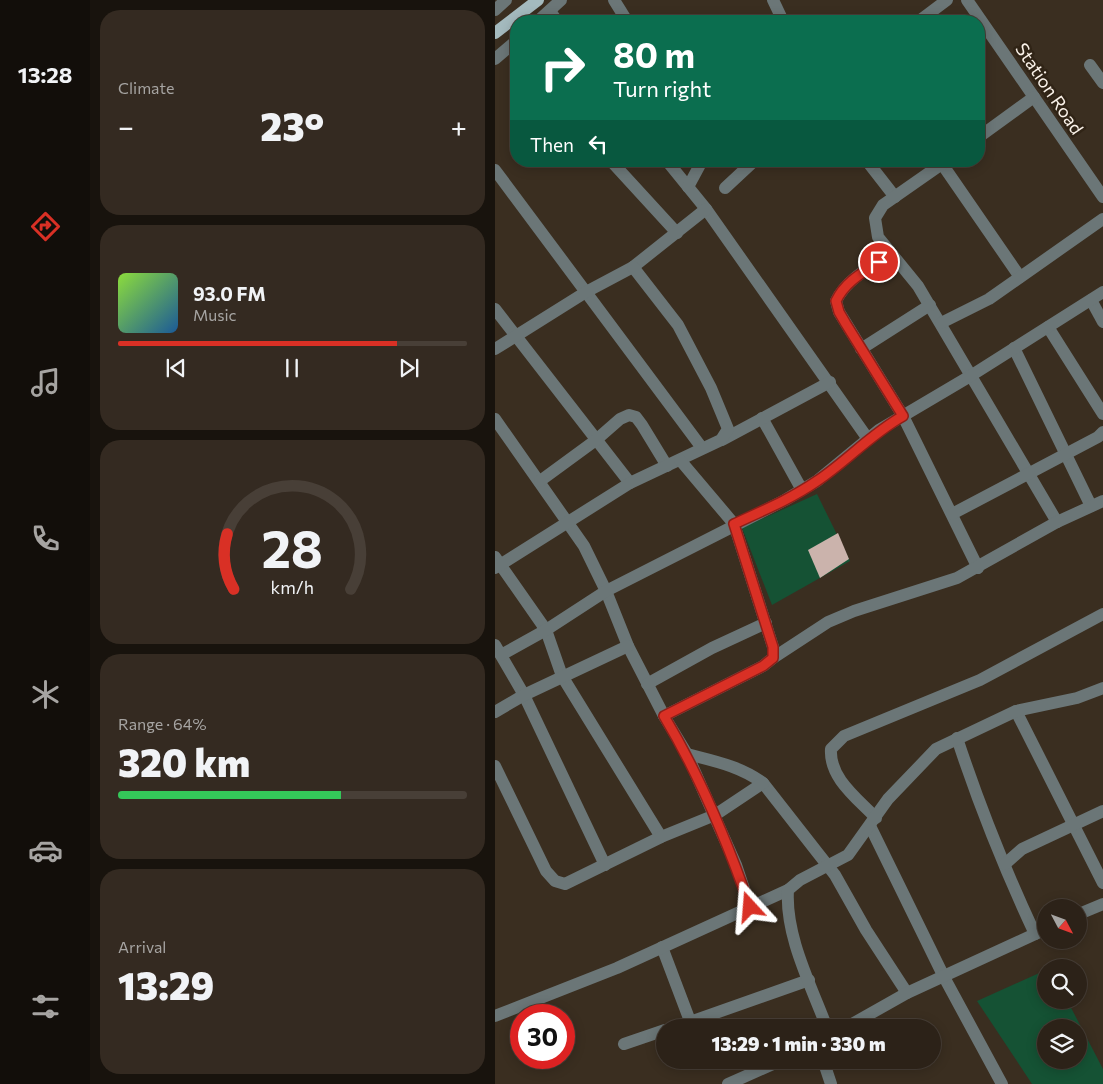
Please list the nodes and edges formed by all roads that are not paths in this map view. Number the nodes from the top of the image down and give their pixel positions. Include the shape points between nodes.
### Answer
1 (505, 0) edge
2 (538, 0) edge
3 (561, 0) edge
4 (614, 0) edge
5 (773, 0) edge
6 (947, 0) edge
7 (967, 0) edge
8 (495, 10) edge
9 (518, 15) edge
10 (554, 15) edge
11 (623, 15) edge
12 (780, 15) edge
13 (927, 15) edge
14 (977, 15) edge
15 (510, 21) edge
16 (985, 26) edge
17 (495, 33) edge
18 (510, 48) edge
19 (495, 59) edge
20 (1089, 65) dead end
21 (1103, 83) edge
22 (1034, 97) junction
23 (985, 133) edge
24 (616, 167) edge
25 (672, 167) edge
26 (699, 167) edge
27 (748, 167) edge
28 (872, 167) edge
29 (936, 167) edge
30 (946, 167) edge
31 (495, 170) edge
32 (688, 187) junction
33 (725, 188) dead end
34 (895, 196) junction
35 (1103, 197) edge
36 (705, 209) junction
37 (1103, 219) edge
38 (677, 233) junction
39 (892, 254) junction
40 (633, 267) junction
41 (1020, 277) junction
42 (586, 292) junction
43 (1103, 292) edge
44 (1091, 300) junction
45 (930, 305) junction
46 (495, 309) edge
47 (1103, 322) edge
48 (941, 324) junction
49 (1048, 327) junction
50 (517, 335) junction
51 (1014, 348) junction
52 (495, 349) edge
53 (861, 349) junction
54 (972, 375) junction
55 (830, 382) junction
56 (1103, 414) edge
57 (903, 416) junction
58 (762, 418) junction
59 (495, 419) edge
60 (1103, 432) edge
61 (868, 439) junction
62 (596, 440) junction
63 (721, 440) junction
64 (702, 448) junction
65 (1065, 453) junction
66 (680, 460) junction
67 (667, 466) junction
68 (1029, 473) junction
69 (540, 481) junction
70 (629, 483) junction
71 (802, 490) junction
72 (1103, 501) edge
73 (1091, 506) junction
74 (951, 514) junction
75 (567, 522) junction
76 (1057, 522) junction
77 (734, 524) junction
78 (497, 563) edge
79 (977, 568) junction
80 (606, 591) junction
81 (1103, 614) edge
82 (766, 623) junction
83 (546, 630) junction
84 (628, 646) junction
85 (498, 650) edge
86 (773, 658) junction
87 (562, 676) junction
88 (647, 684) junction
89 (1103, 688) edge
90 (523, 695) junction
91 (1016, 711) junction
92 (495, 712) edge
93 (664, 716) junction
94 (957, 738) junction
95 (687, 754) junction
96 (495, 766) edge
97 (763, 782) junction
98 (1103, 811) edge
99 (715, 815) junction
100 (873, 822) junction
101 (1073, 825) junction
102 (661, 837) junction
103 (1005, 864) junction
104 (605, 865) junction
105 (829, 866) junction
106 (1103, 883) edge
107 (788, 890) junction
108 (1103, 904) edge
109 (750, 907) junction
110 (1087, 911) edge
111 (1037, 925) edge
112 (1037, 933) edge
113 (662, 948) junction
114 (944, 977) junction
115 (809, 980) junction
116 (907, 994) junction
117 (495, 1016) edge
118 (690, 1019) edge
119 (697, 1019) edge
120 (824, 1019) edge
121 (861, 1019) edge
122 (656, 1033) edge
123 (624, 1044) dead end
124 (761, 1069) edge
125 (826, 1069) edge
126 (727, 1084) edge
127 (831, 1084) edge
128 (1003, 1084) edge

1 - 8 street
2 - 9 main road
3 - 10 street
4 - 11 street
5 - 12 street
6 - 13 street
7 - 14 street, Station Road
15 - 17 main road
16 - 22 street, Station Road
18 - 19 street
20 - 21 street
22 - 23 street
22 - 35 street, Station Road
24 - 38 street
25 - 32 street
26 - 32 street
27 - 33 street
28 - 34 street
29 - 34 street
30 - 41 street
31 - 42 street
32 - 36 street
34 - 39 street via 883,205 875,218 878,236
36 - 38 street
36 - 55 street
37 - 41 street
38 - 40 street
39 - 45 street via 919,286
39 - 53 street via 853,280 836,301
40 - 42 street
40 - 63 street via 678,324 692,350 728,429
41 - 48 street via 989,299
42 - 50 street
42 - 64 street
43 - 44 street
44 - 47 street
44 - 49 street
45 - 48 street
45 - 53 street
46 - 50 street
48 - 54 street
49 - 51 street
49 - 56 street
50 - 52 street
50 - 62 street
51 - 54 street
51 - 65 street
53 - 57 street
54 - 57 street
54 - 68 street
55 - 58 street
55 - 61 street
57 - 61 street
57 - 74 street
58 - 63 street
58 - 71 street
59 - 69 street
60 - 65 street
61 - 71 street
62 - 67 street via 620,418 636,417
62 - 69 street
62 - 70 street
63 - 64 street
64 - 66 street
65 - 68 street
65 - 73 street
66 - 67 street
66 - 77 street
67 - 70 street
68 - 74 street
68 - 76 street
69 - 75 street
70 - 75 street
71 - 77 street
72 - 73 street
73 - 76 street
74 - 79 street
75 - 78 street
75 - 80 street via 584,546
76 - 79 street
77 - 80 street
77 - 82 street
78 - 83 street
79 - 86 street via 936,586 828,622
80 - 83 street
80 - 84 street
81 - 100 street via 996,672 844,736 831,749 834,772
82 - 86 street
82 - 88 street
83 - 85 street
83 - 87 street
84 - 87 street
84 - 88 street
85 - 90 street
86 - 93 street
87 - 90 street
87 - 102 street
88 - 93 street
89 - 91 street via 1077,698
90 - 92 street
90 - 104 street
91 - 94 street
91 - 101 street
93 - 95 street
94 - 100 street via 937,749 919,766 888,799
94 - 103 street via 980,806
95 - 97 street via 730,764
95 - 99 street
96 - 104 street via 546,871 555,881 565,884
97 - 99 street
97 - 105 street
98 - 101 street
99 - 102 street
99 - 109 street
100 - 105 street via 848,855
100 - 114 street
101 - 103 street via 1022,849
101 - 106 street
102 - 104 street
103 - 111 street via 1015,892
105 - 107 street via 800,880
105 - 116 street
107 - 109 street
107 - 115 street via 787,908
108 - 110 street
109 - 113 street
112 - 114 street
113 - 117 street
113 - 118 street
114 - 116 street
114 - 128 street
115 - 119 street
115 - 120 street
116 - 121 street
122 - 123 street
124 - 126 street
125 - 127 street

